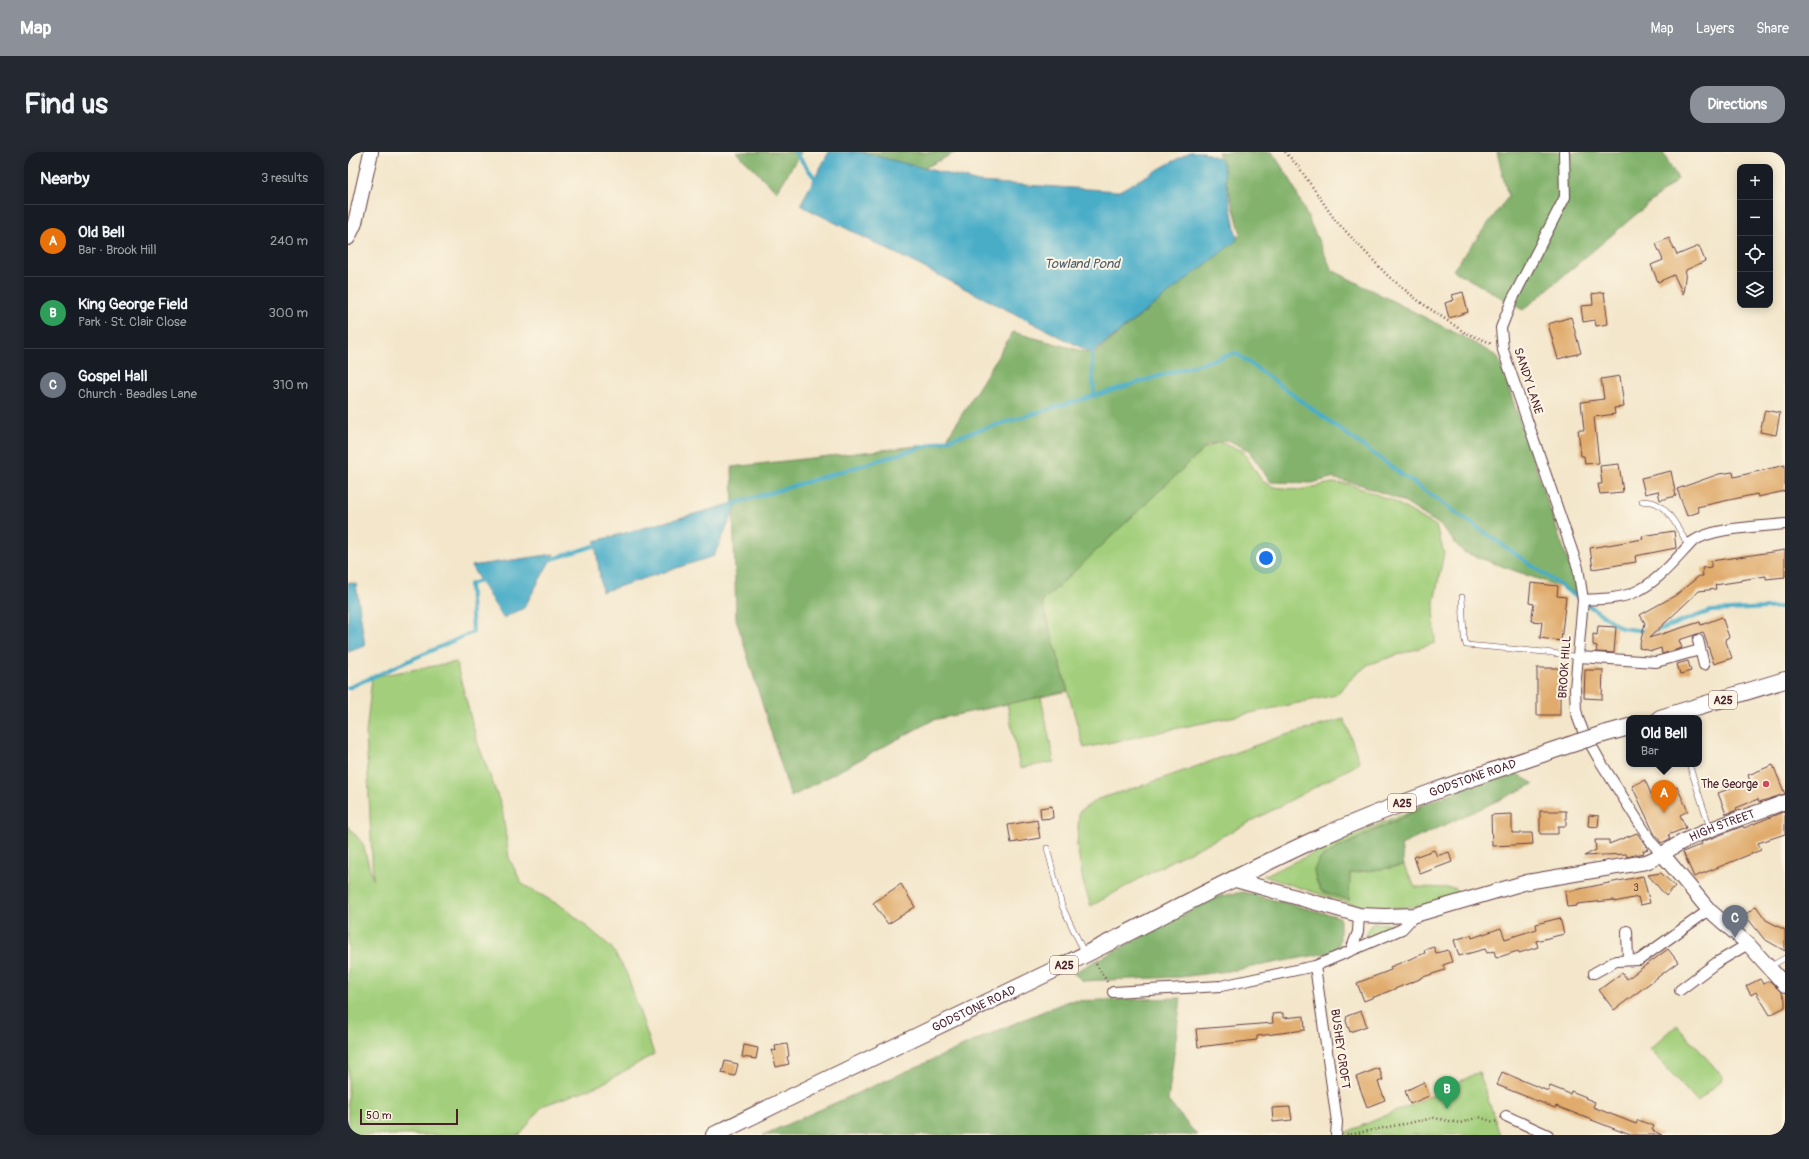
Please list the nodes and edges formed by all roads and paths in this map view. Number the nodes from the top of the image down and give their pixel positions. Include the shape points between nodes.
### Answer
1 (371, 152) edge
2 (1285, 152) edge
3 (1564, 152) edge
4 (348, 238) edge
5 (1503, 350) junction
6 (1642, 501) dead end
7 (1785, 524) edge
8 (1688, 546) junction
9 (1462, 597) dead end
10 (1583, 600) junction
11 (1578, 657) junction
12 (1704, 664) dead end
13 (1785, 680) edge
14 (1670, 715) edge
15 (1626, 728) edge
16 (1690, 767) edge
17 (1785, 802) edge
18 (1710, 830) junction
19 (1047, 848) dead end
20 (1663, 855) junction
21 (1232, 879) junction
22 (1709, 910) junction
23 (1359, 915) junction
24 (1414, 915) junction
25 (1628, 931) dead end
26 (1748, 944) junction
27 (1351, 950) junction
28 (1091, 959) junction
29 (1785, 959) edge
30 (1628, 960) junction
31 (1315, 966) junction
32 (1770, 966) junction
33 (1594, 973) dead end
34 (1785, 985) edge
35 (1680, 990) dead end
36 (1113, 992) joint
37 (1506, 1116) joint
38 (714, 1135) edge
39 (1336, 1135) edge
40 (1347, 1135) edge
41 (1548, 1135) edge

1 - 4 street via 355,223
2 - 5 path via 1298,166 1335,220 1388,276 1464,332
3 - 5 street, SANDY LANE via 1565,196 1512,300 1501,328
5 - 10 street, SANDY LANE via 1578,568
6 - 8 lane via 1655,503 1666,511 1681,531
7 - 8 street via 1714,532 1698,538
8 - 10 street via 1654,581 1633,593
9 - 11 lane via 1466,645
10 - 11 street, BROOK HILL
11 - 12 street via 1656,662 1699,645
11 - 20 street, BROOK HILL via 1575,700 1582,731 1652,843
13 - 14 main road, A25
15 - 21 main road, GODSTONE ROAD / A25, bridge via 1391,807
16 - 18 lane
17 - 18 street, HIGH STREET
18 - 20 street, HIGH STREET via 1682,842
19 - 28 lane via 1062,906
20 - 22 street
20 - 24 street via 1646,862 1527,882
21 - 23 street
21 - 28 main road, GODSTONE ROAD / A25
22 - 26 street
22 - 30 street via 1639,960
23 - 24 street
23 - 27 street via 1358,932
24 - 27 street via 1402,928
25 - 30 street
26 - 32 street
26 - 35 street via 1716,963
27 - 31 street
28 - 36 path
28 - 38 main road, GODSTONE ROAD / A25 via 824,1080
29 - 32 lane
30 - 33 street via 1616,961
31 - 36 street via 1221,986
31 - 39 street, BUSHEY CROFT via 1337,1122
32 - 34 street
37 - 40 path via 1494,1122 1479,1117 1460,1123 1434,1118
37 - 41 street

